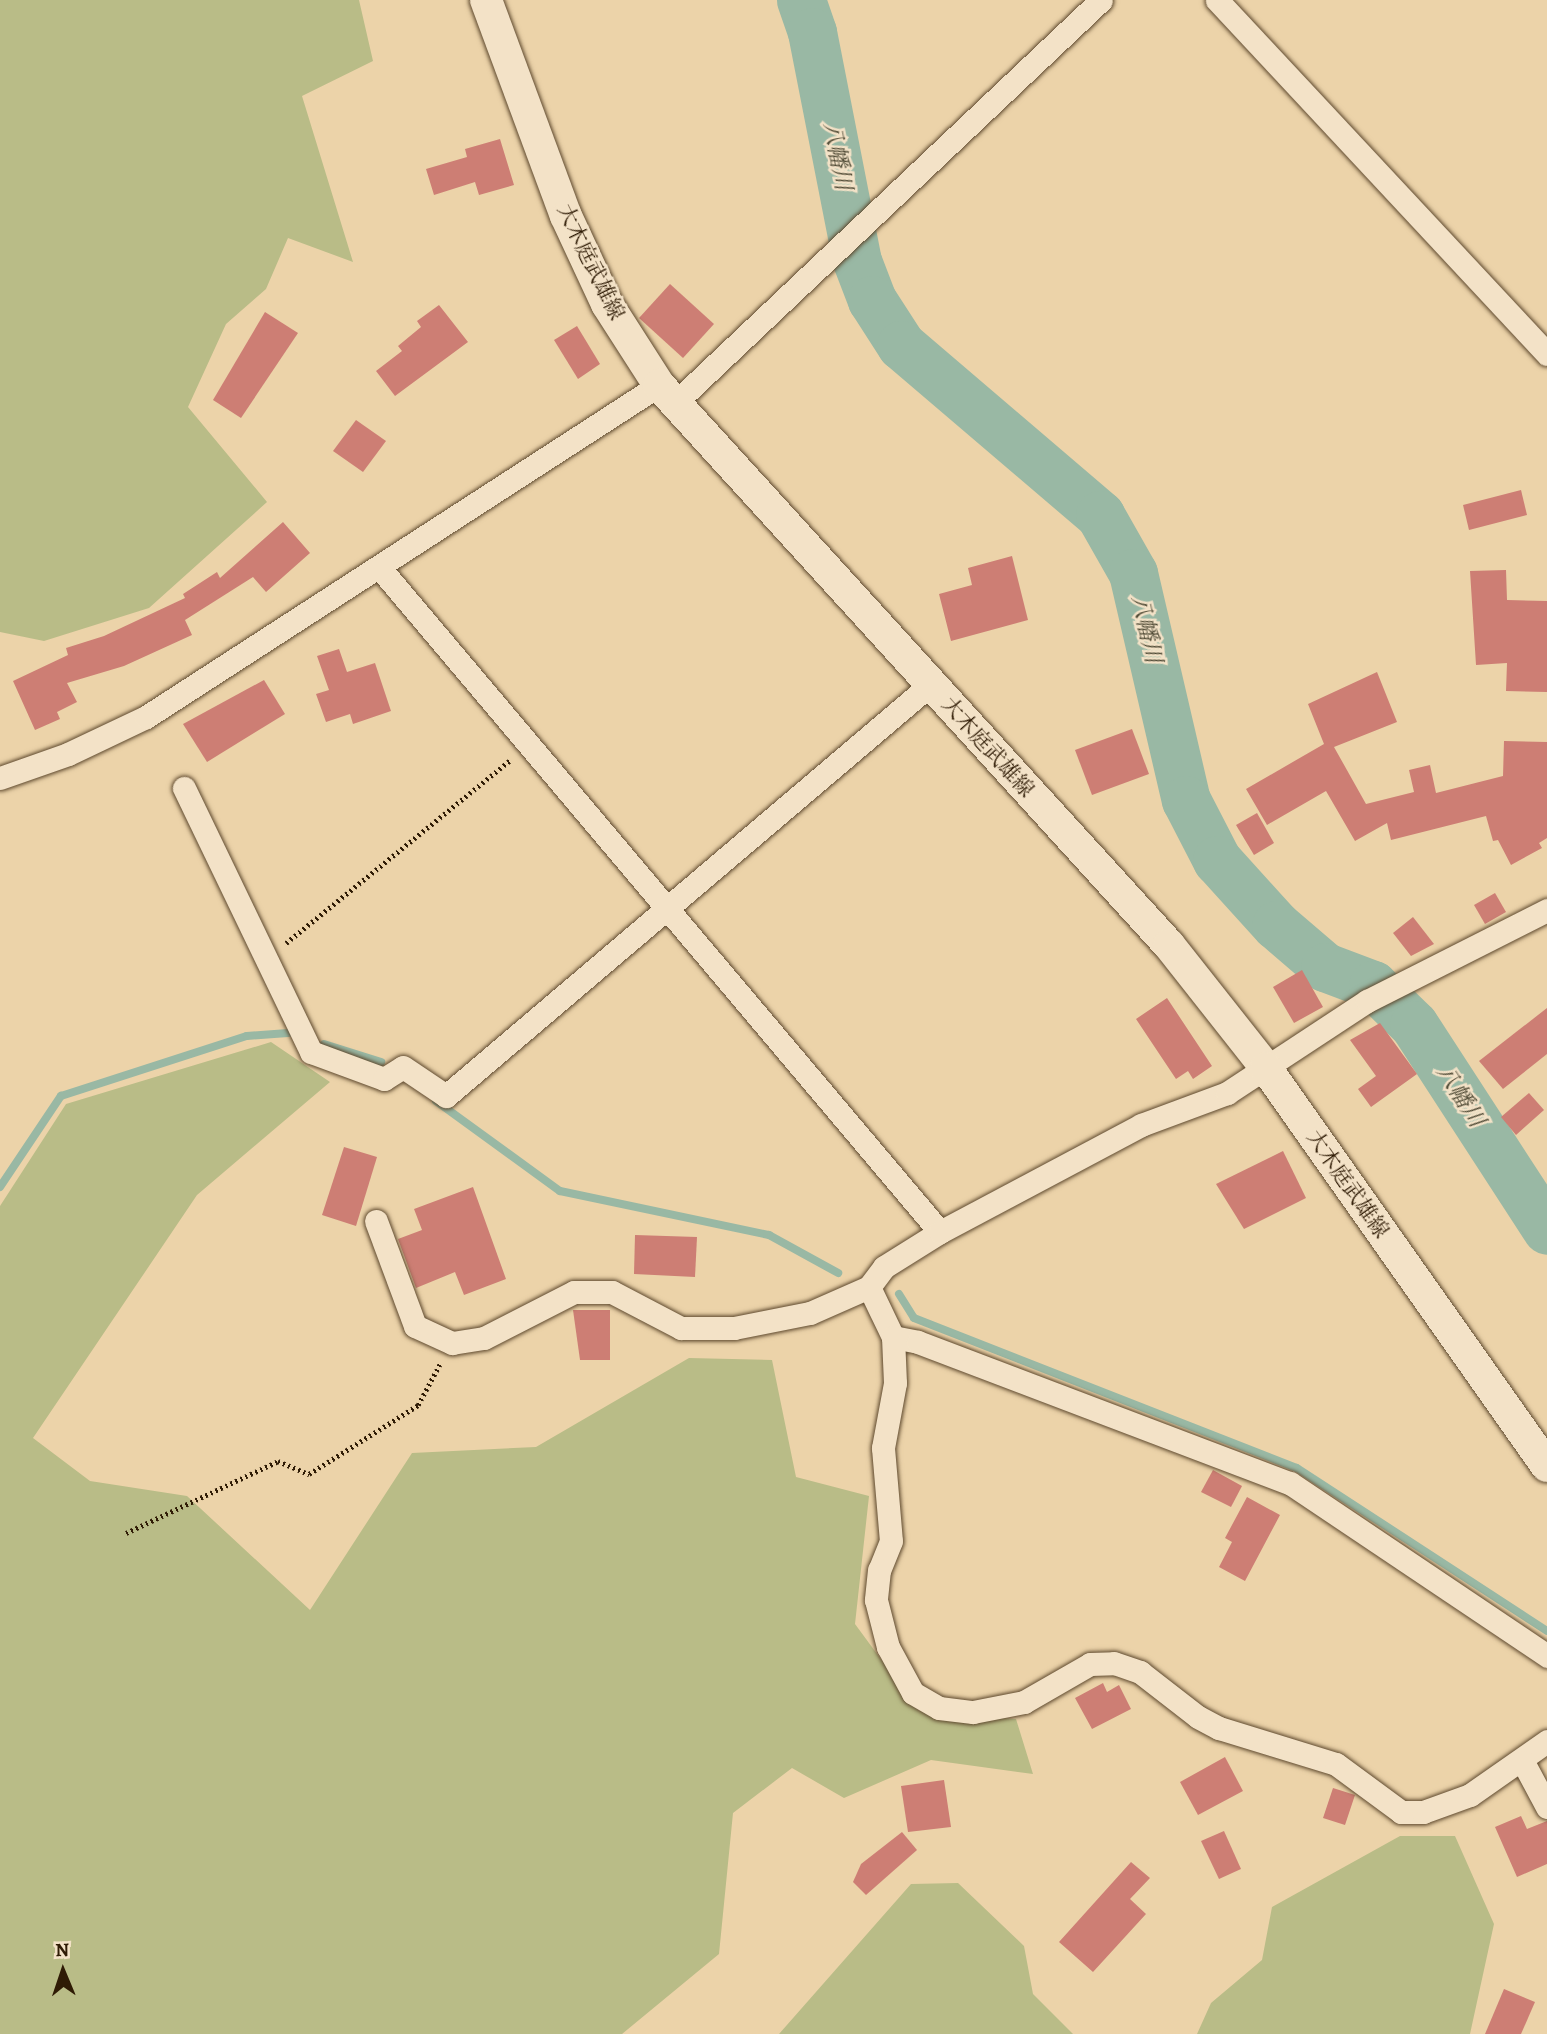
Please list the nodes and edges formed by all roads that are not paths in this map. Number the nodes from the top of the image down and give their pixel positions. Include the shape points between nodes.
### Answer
1 (486, 0) edge
2 (1101, 0) edge
3 (1217, 0) edge
4 (1547, 354) edge
5 (667, 394) junction
6 (379, 567) junction
7 (931, 684) junction
8 (0, 778) edge
9 (184, 788) dead end
10 (667, 908) junction
11 (1547, 910) edge
12 (1266, 1068) junction
13 (376, 1221) dead end
14 (940, 1232) junction
15 (869, 1286) junction
16 (893, 1337) junction
17 (1547, 1466) edge
18 (1547, 1656) edge
19 (1547, 1741) edge
20 (1523, 1762) junction
21 (1547, 1807) edge

1 - 5 main road, 大木庭武雄線 via 566,216 607,304
2 - 5 street via 838,248
3 - 4 street
5 - 6 street
5 - 7 main road, 大木庭武雄線
6 - 8 street via 146,717 68,754
6 - 10 street
7 - 10 street
7 - 12 main road, 大木庭武雄線 via 1169,945
9 - 10 street via 311,1052 384,1079 403,1066 446,1096
10 - 14 street
11 - 12 street via 1367,1001
12 - 14 street via 1227,1093 1141,1125
12 - 17 main road, 大木庭武雄線
13 - 15 street via 415,1326 452,1343 484,1338 574,1292 612,1292 681,1328 734,1328 810,1313
14 - 15 street via 884,1267
15 - 16 street
16 - 18 street via 918,1342 1290,1483
16 - 20 street via 895,1383 883,1448 891,1541 879,1570 876,1600 888,1647 913,1693 939,1708 973,1712 1024,1702 1090,1664 1114,1662 1140,1672 1219,1728 1336,1764 1401,1812 1423,1812 1470,1795
19 - 20 street
20 - 21 street

